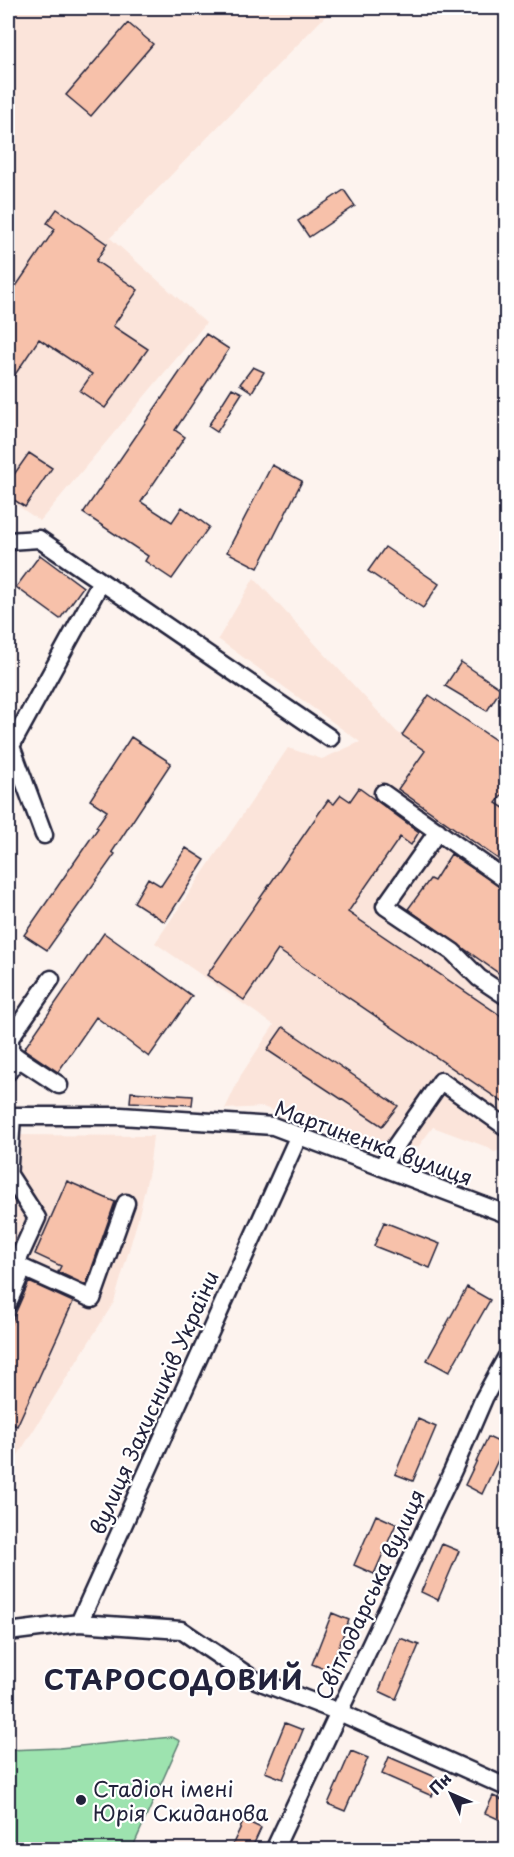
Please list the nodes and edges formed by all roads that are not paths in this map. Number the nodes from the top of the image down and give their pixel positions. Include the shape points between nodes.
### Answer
1 (8, 541) edge
2 (101, 582) junction
3 (330, 738) dead end
4 (383, 793) dead end
5 (438, 831) junction
6 (44, 835) dead end
7 (507, 880) edge
8 (51, 979) dead end
9 (507, 996) edge
10 (18, 1058) junction
11 (8, 1072) edge
12 (59, 1085) dead end
13 (10, 1116) edge
14 (507, 1127) edge
15 (299, 1135) junction
16 (381, 1167) junction
17 (8, 1177) edge
18 (126, 1203) dead end
19 (507, 1214) edge
20 (16, 1264) edge
21 (8, 1303) edge
22 (507, 1358) edge
23 (79, 1623) junction
24 (8, 1632) edge
25 (339, 1712) junction
26 (507, 1787) edge
27 (274, 1850) edge

1 - 2 street via 39,539
2 - 3 street
2 - 6 street via 11,746
4 - 5 street
5 - 7 street
5 - 9 street via 385,906 453,952 479,978
8 - 10 street via 10,1038 10,1052
10 - 11 street
10 - 12 street
13 - 15 street, Мартиненка вулиця via 121,1116 273,1126
13 - 17 street
14 - 16 street via 441,1081
15 - 16 street, Мартиненка вулиця
15 - 23 street, вулиця Захисників України
16 - 19 street, Мартиненка вулиця
17 - 20 street via 37,1218
18 - 20 street via 92,1299
20 - 21 street
22 - 25 street, Світлодарська вулиця via 484,1398
23 - 24 street
23 - 25 street via 181,1630 253,1679
25 - 26 street
25 - 27 street, Світлодарська вулиця

